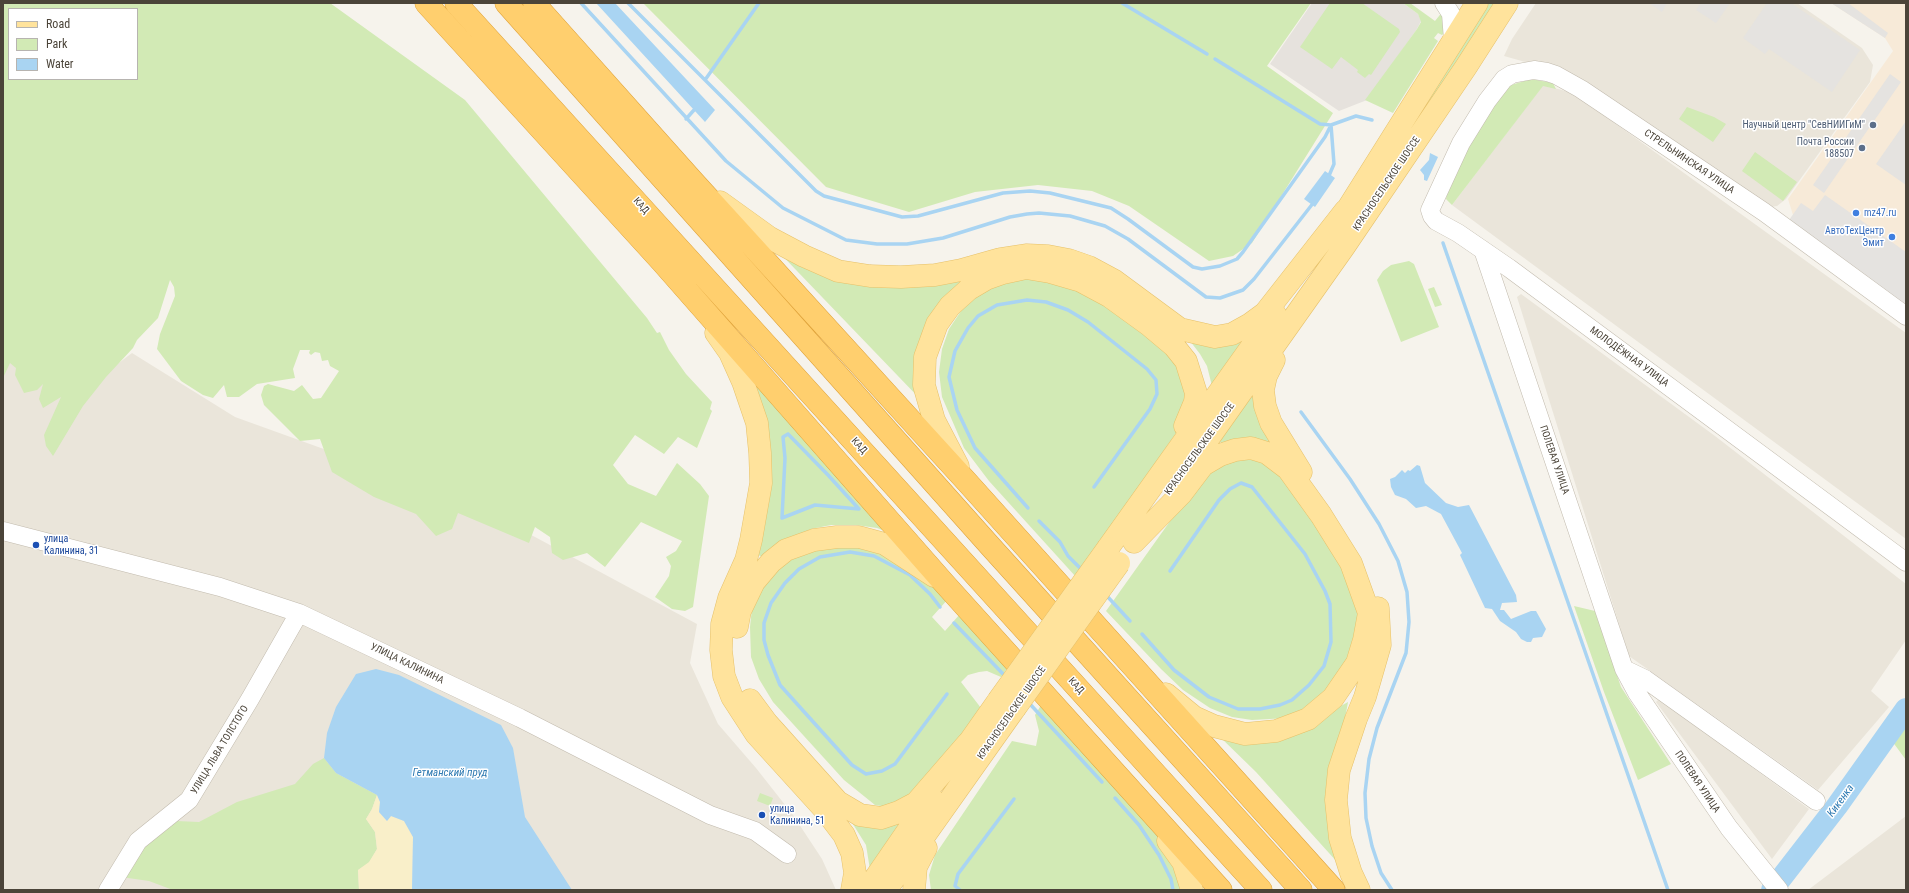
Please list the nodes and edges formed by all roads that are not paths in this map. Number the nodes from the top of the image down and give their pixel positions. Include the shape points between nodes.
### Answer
1 (426, 3) edge
2 (456, 3) edge
3 (506, 3) edge
4 (534, 3) edge
5 (1444, 3) edge
6 (1477, 3) edge
7 (1507, 3) edge
8 (1453, 40) junction
9 (1473, 123) joint
10 (692, 180) junction
11 (1345, 211) junction
12 (1483, 250) junction
13 (662, 262) junction
14 (1308, 300) junction
15 (1906, 316) edge
16 (967, 482) junction
17 (1131, 516) junction
18 (3, 531) edge
19 (1134, 542) junction
20 (1113, 556) junction
21 (1906, 562) edge
22 (944, 583) junction
23 (299, 613) junction
24 (1114, 646) junction
25 (1624, 669) junction
26 (992, 725) junction
27 (968, 743) junction
28 (1128, 790) junction
29 (954, 795) junction
30 (1816, 801) dead end
31 (787, 854) dead end
32 (1773, 884) edge
33 (108, 890) edge
34 (852, 890) edge
35 (868, 890) edge
36 (886, 890) edge
37 (914, 890) edge
38 (1192, 890) edge
39 (1221, 890) edge
40 (1261, 890) edge
41 (1301, 890) edge
42 (1334, 890) edge
43 (1359, 890) edge

1 - 13 highway
2 - 40 highway, КАД
3 - 41 highway
4 - 10 highway
5 - 8 street via 1451,14
6 - 8 main road, КРАСНОСЕЛЬСКОЕ ШОССЕ
7 - 14 main road, КРАСНОСЕЛЬСКОЕ ШОССЕ
8 - 11 main road, КРАСНОСЕЛЬСКОЕ ШОССЕ
9 - 12 street, МОЛОДЁЖНАЯ УЛИЦА via 1430,210 1436,221
9 - 15 street, СТРЕЛЬНИНСКАЯ УЛИЦА via 1504,79 1512,74 1534,70 1556,75 1581,89 1764,212
10 - 11 main road via 738,217 770,238 838,271 870,276 928,276 961,270 1000,258 1048,256 1089,267 1115,281 1180,329 1215,337 1232,334 1265,313
10 - 16 highway
11 - 17 main road, КРАСНОСЕЛЬСКОЕ ШОССЕ via 1330,239
12 - 21 street, МОЛОДЁЖНАЯ УЛИЦА
12 - 25 street, ПОЛЕВАЯ УЛИЦА
13 - 22 highway
13 - 34 main road via 730,353 757,423 762,483 748,553 729,598 722,624 724,676 732,696 756,734 825,810 844,835 852,853 855,873
14 - 19 main road, КРАСНОСЕЛЬСКОЕ ШОССЕ
14 - 43 main road via 1299,320 1272,362 1263,390 1271,423 1284,447 1349,541 1376,595 1380,645 1339,770 1336,800 1340,838
16 - 17 main road via 934,420 924,385 925,357 937,324 950,306 969,289 986,279 1026,268 1050,272 1081,281 1109,296 1149,325 1174,346 1186,361 1194,383 1195,402 1183,430 1157,469
16 - 24 highway
17 - 20 main road, КРАСНОСЕЛЬСКОЕ ШОССЕ
18 - 23 street, УЛИЦА КАЛИНИНА via 220,588
19 - 20 main road, КРАСНОСЕЛЬСКОЕ ШОССЕ
19 - 24 main road via 1181,494 1203,465 1220,455 1236,450 1251,448 1267,453 1288,469 1351,563 1369,613 1364,640 1346,681 1333,698 1308,719 1276,731 1245,734 1214,726 1194,716
20 - 26 main road, КРАСНОСЕЛЬСКОЕ ШОССЕ, bridge
22 - 27 main road via 885,544 859,537 814,540 786,550 771,562 754,582 740,611 734,643 737,664 745,691 767,723 838,802 860,815 881,818 916,803
22 - 28 highway
23 - 31 street, УЛИЦА КАЛИНИНА via 520,718 710,815 755,831
23 - 33 street, УЛИЦА ЛЬВА ТОЛСТОГО via 189,800 138,841
24 - 42 highway
25 - 30 street via 1645,680
25 - 32 street, ПОЛЕВАЯ УЛИЦА via 1637,693 1729,828
26 - 27 main road, КРАСНОСЕЛЬСКОЕ ШОССЕ
26 - 29 main road, КРАСНОСЕЛЬСКОЕ ШОССЕ
27 - 35 main road, КРАСНОСЕЛЬСКОЕ ШОССЕ
28 - 38 main road via 1183,862
28 - 39 highway
29 - 36 main road, КРАСНОСЕЛЬСКОЕ ШОССЕ
29 - 37 main road via 916,867

